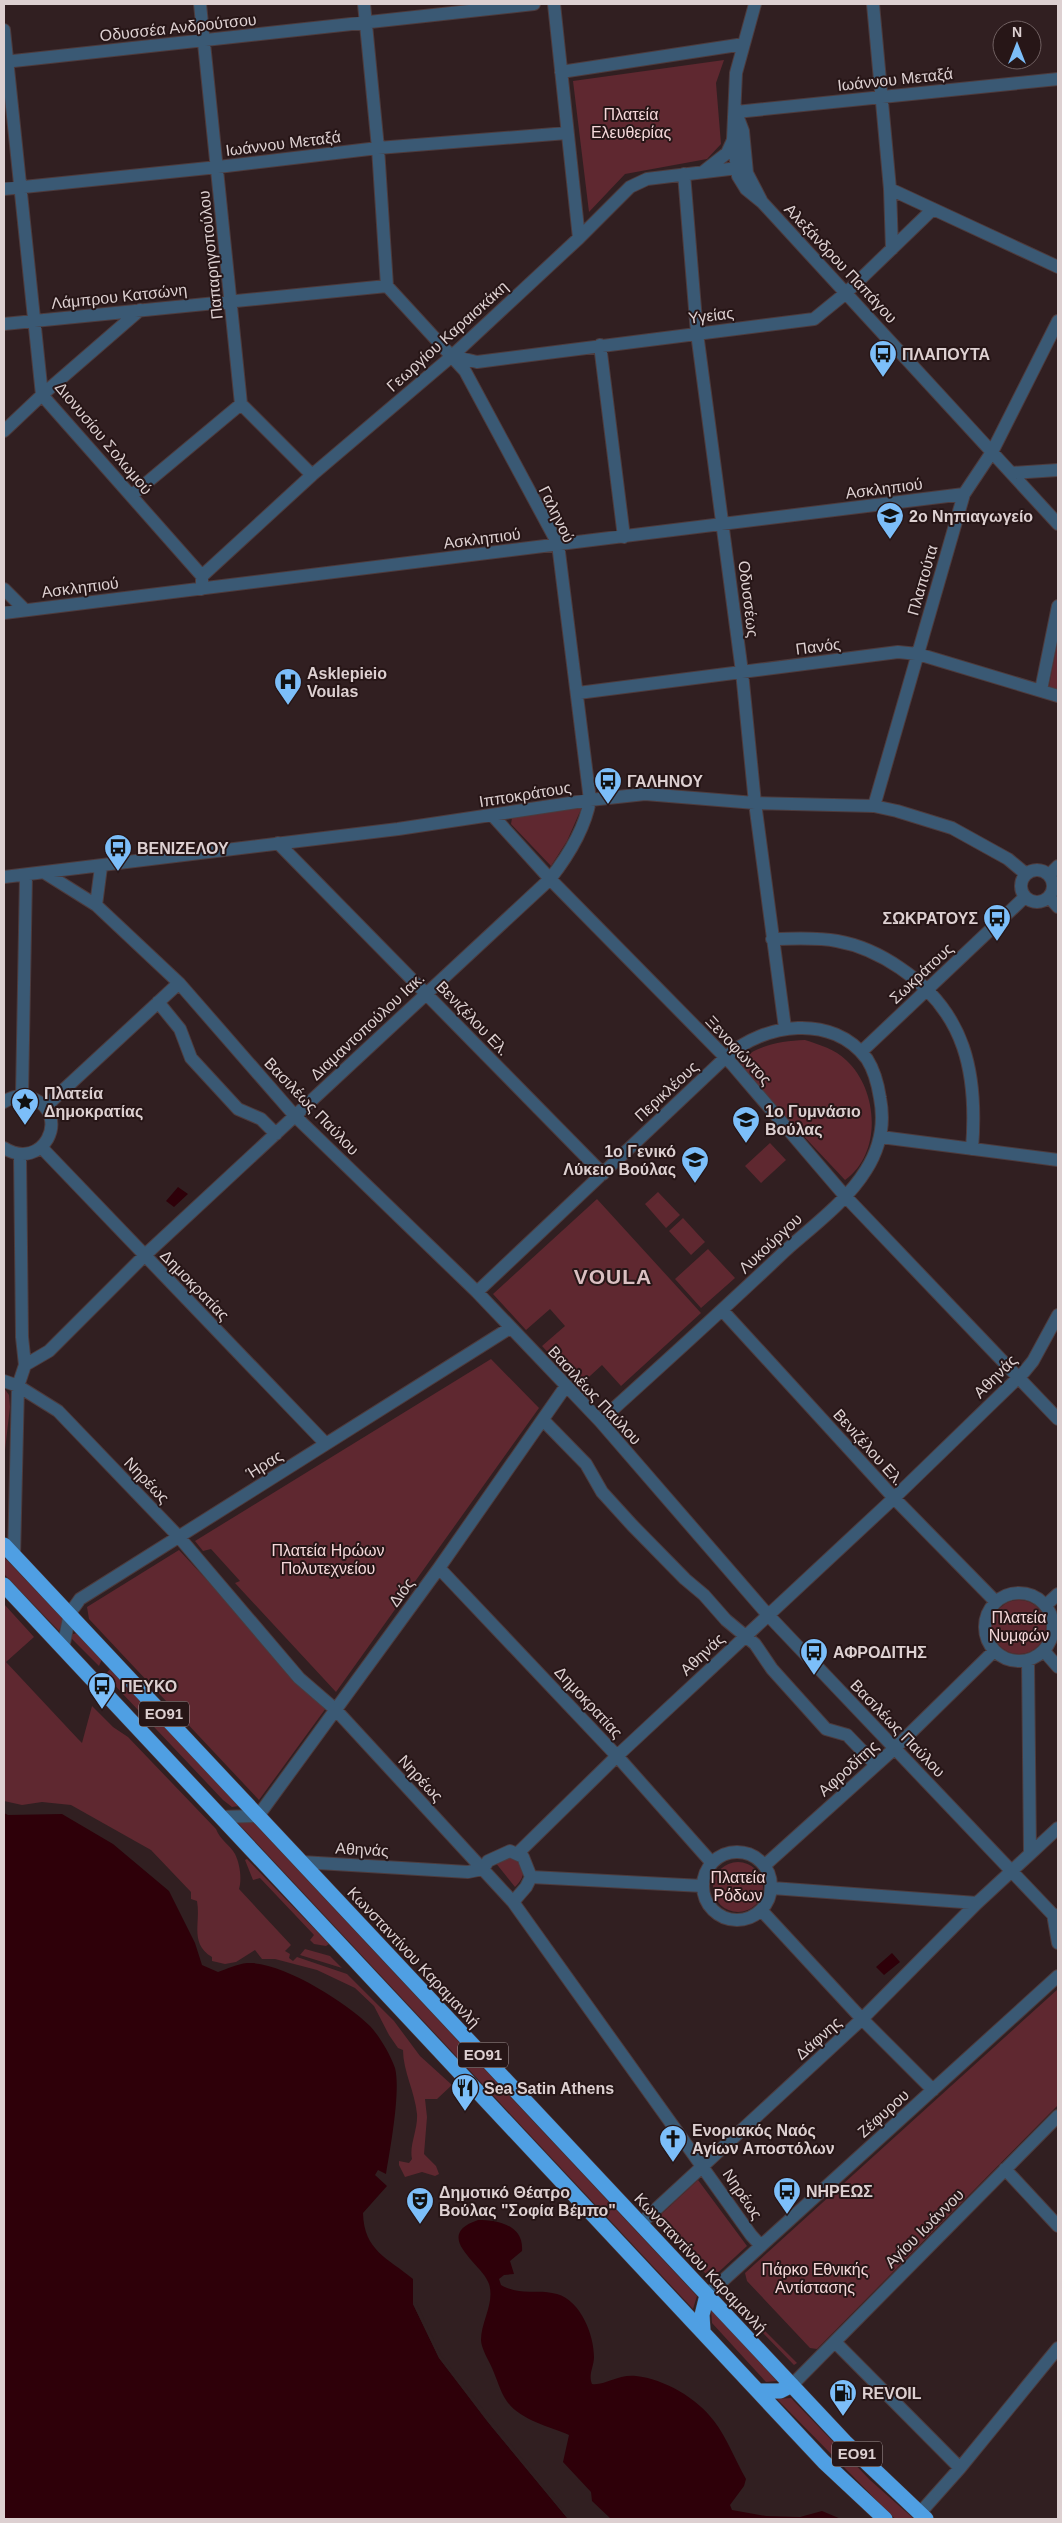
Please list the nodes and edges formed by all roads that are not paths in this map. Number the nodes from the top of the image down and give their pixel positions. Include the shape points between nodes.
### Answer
1 (200, 4) edge
2 (364, 4) edge
3 (534, 4) edge
4 (554, 4) edge
5 (755, 4) edge
6 (873, 4) edge
7 (366, 23) junction
8 (4, 30) edge
9 (203, 41) junction
10 (744, 44) junction
11 (6, 62) edge
12 (560, 72) junction
13 (1058, 79) edge
14 (880, 97) junction
15 (736, 112) junction
16 (567, 133) junction
17 (733, 139) junction
18 (378, 148) junction
19 (218, 168) junction
20 (741, 168) junction
21 (703, 172) junction
22 (684, 174) junction
23 (21, 187) junction
24 (4, 189) edge
25 (890, 189) junction
26 (933, 209) junction
27 (579, 238) junction
28 (892, 249) junction
29 (1058, 267) edge
30 (387, 286) junction
31 (846, 293) junction
32 (231, 301) junction
33 (140, 310) junction
34 (35, 321) junction
35 (1058, 321) edge
36 (4, 324) edge
37 (697, 333) junction
38 (600, 345) junction
39 (452, 356) junction
40 (42, 395) junction
41 (241, 404) junction
42 (4, 432) edge
43 (992, 452) junction
44 (1058, 470) edge
45 (1012, 473) junction
46 (312, 475) junction
47 (964, 494) junction
48 (132, 496) junction
49 (722, 524) junction
50 (1058, 524) edge
51 (624, 537) junction
52 (558, 544) junction
53 (202, 582) junction
54 (4, 589) edge
55 (1058, 606) edge
56 (24, 610) junction
57 (4, 613) edge
58 (918, 654) junction
59 (742, 672) junction
60 (1042, 690) junction
61 (578, 693) junction
62 (1058, 696) edge
63 (590, 800) junction
64 (755, 803) junction
65 (874, 806) junction
66 (493, 816) junction
67 (278, 843) junction
68 (1058, 866) edge
69 (101, 867) junction
70 (46, 873) junction
71 (1026, 874) junction
72 (26, 875) junction
73 (1048, 875) junction
74 (4, 877) edge
75 (550, 879) junction
76 (1025, 897) junction
77 (1049, 897) junction
78 (96, 905) junction
79 (1058, 907) edge
80 (772, 939) junction
81 (179, 983) junction
82 (928, 989) junction
83 (426, 993) junction
84 (158, 1002) junction
85 (785, 1028) junction
86 (861, 1052) junction
87 (726, 1057) junction
88 (22, 1096) junction
89 (4, 1102) edge
90 (45, 1107) junction
91 (296, 1116) junction
92 (276, 1134) junction
93 (881, 1137) junction
94 (41, 1147) junction
95 (4, 1148) edge
96 (972, 1149) junction
97 (20, 1155) junction
98 (1058, 1160) edge
99 (603, 1174) junction
100 (845, 1196) junction
101 (144, 1256) junction
102 (477, 1292) junction
103 (722, 1310) junction
104 (1058, 1315) edge
105 (510, 1328) junction
106 (25, 1365) junction
107 (1018, 1377) junction
108 (4, 1381) edge
109 (18, 1386) junction
110 (566, 1386) junction
111 (1058, 1419) edge
112 (543, 1420) junction
113 (600, 1421) junction
114 (326, 1444) junction
115 (894, 1498) junction
116 (178, 1537) junction
117 (4, 1545) edge
118 (14, 1557) junction
119 (439, 1568) junction
120 (4, 1585) edge
121 (1058, 1594) edge
122 (996, 1602) junction
123 (1046, 1605) junction
124 (70, 1613) junction
125 (768, 1615) junction
126 (746, 1635) junction
127 (63, 1648) junction
128 (994, 1651) junction
129 (1044, 1651) junction
130 (1028, 1660) junction
131 (1058, 1667) edge
132 (336, 1710) junction
133 (894, 1748) junction
134 (617, 1756) junction
135 (876, 1765) junction
136 (258, 1816) junction
137 (221, 1817) junction
138 (1058, 1828) edge
139 (518, 1853) junction
140 (1030, 1854) junction
141 (302, 1862) junction
142 (712, 1863) junction
143 (765, 1865) junction
144 (482, 1869) junction
145 (1012, 1871) junction
146 (531, 1877) junction
147 (703, 1886) junction
148 (772, 1888) junction
149 (513, 1902) junction
150 (977, 1904) junction
151 (762, 1910) junction
152 (1055, 1917) edge
153 (1058, 1943) edge
154 (1058, 1976) edge
155 (862, 2019) junction
156 (933, 2090) junction
157 (1058, 2116) edge
158 (703, 2164) junction
159 (1005, 2169) junction
160 (640, 2224) junction
161 (1058, 2226) edge
162 (762, 2246) junction
163 (707, 2295) junction
164 (703, 2331) junction
165 (835, 2342) junction
166 (1058, 2348) edge
167 (792, 2385) junction
168 (759, 2391) junction
169 (960, 2468) junction
170 (922, 2516) edge
171 (884, 2519) edge

1 - 9 street, Παπαρηγοπούλου
2 - 7 street
3 - 7 street, Οδυσσέα Ανδρούτσου
4 - 12 street
5 - 10 street
6 - 14 street
7 - 9 street, Οδυσσέα Ανδρούτσου
7 - 18 street
8 - 11 street, Διονυσίου Σολωμού
9 - 11 street, Οδυσσέα Ανδρούτσου
9 - 19 street, Παπαρηγοπούλου
10 - 12 street
10 - 15 street via 735,82
11 - 23 street, Διονυσίου Σολωμού
12 - 16 street
13 - 14 street, Ιωάννου Μεταξά
14 - 15 street, Ιωάννου Μεταξά
14 - 25 street
15 - 17 street
15 - 20 street via 743,131
16 - 18 street, Ιωάννου Μεταξά
16 - 27 street
17 - 20 street
17 - 21 street via 727,153
18 - 19 street, Ιωάννου Μεταξά
18 - 30 street
19 - 23 street, Ιωάννου Μεταξά
19 - 32 street, Παπαρηγοπούλου
20 - 21 street, Γεωργίου Καραισκάκη
20 - 31 street, Αλεξάνδρου Παπάγου via 746,189 762,202
21 - 22 street, Γεωργίου Καραισκάκη
22 - 27 street, Γεωργίου Καραισκάκη via 647,179 630,187
22 - 37 street, Οδυσσέως
23 - 24 street, Ιωάννου Μεταξά
23 - 34 street, Διονυσίου Σολωμού
25 - 26 street
25 - 28 street
26 - 28 street, Υγείας
26 - 29 street
27 - 39 street, Γεωργίου Καραισκάκη
28 - 31 street, Υγείας
30 - 32 street, Λάμπρου Κατσώνη
30 - 39 street, Γαληνού
31 - 37 street, Υγείας via 814,319
31 - 43 street, Αλεξάνδρου Παπάγου
32 - 33 street, Λάμπρου Κατσώνη
32 - 41 street, Παπαρηγοπούλου
33 - 34 street, Λάμπρου Κατσώνη
33 - 40 street
34 - 36 street, Λάμπρου Κατσώνη
34 - 40 street, Διονυσίου Σολωμού
35 - 43 street, Πλαπούτα
37 - 38 street, Υγείας
37 - 49 street, Οδυσσέως
38 - 39 street, Υγείας via 477,362
38 - 51 street
39 - 46 street, Γεωργίου Καραισκάκη
39 - 52 street, Γαληνού via 465,371
40 - 42 street
40 - 48 street, Διονυσίου Σολωμού
41 - 46 street
41 - 48 street
43 - 45 street, Αλεξάνδρου Παπάγου
43 - 47 street, Πλαπούτα
44 - 45 street
45 - 50 street, Αλεξάνδρου Παπάγου
46 - 53 street, Γεωργίου Καραισκάκη
47 - 49 street, Ασκληπιού
47 - 58 street, Πλαπούτα
48 - 53 street, Διονυσίου Σολωμού
49 - 51 street, Ασκληπιού
49 - 59 street, Οδυσσέως
51 - 52 street, Ασκληπιού
52 - 53 street, Ασκληπιού
52 - 61 street, Γαληνού
53 - 56 street, Ασκληπιού
54 - 56 street
55 - 60 street
56 - 57 street, Ασκληπιού
58 - 59 street, Πανός via 898,652
58 - 60 street, Πανός
58 - 65 street, Πλαπούτα
59 - 61 street, Πανός
59 - 64 street, Οδυσσέως
60 - 62 street, Πανός
61 - 63 street, Γαληνού
63 - 64 street, Ιπποκράτους via 661,794
63 - 66 street, Ιπποκράτους
63 - 75 street, Διαμαντοπούλου Ιακ. via 588,812 567,858
64 - 65 street, Ιπποκράτους
64 - 80 street, Οδυσσέως
65 - 71 street, Ιπποκράτους via 952,828 1008,859
66 - 67 street, Ιπποκράτους
66 - 75 street, Ξενοφώντος
67 - 69 street, Ιπποκράτους
67 - 83 street, Βενιζέλου Ελ.
68 - 73 street
69 - 70 street, Ιπποκράτους
69 - 78 street
70 - 72 street
70 - 78 street, Βασιλέως Παύλου
71 - 73 street via 1035,870
71 - 76 street via 1021,883
72 - 74 street
72 - 88 street
73 - 77 street via 1053,886
75 - 83 street, Διαμαντοπούλου Ιακ.
75 - 87 street, Ξενοφώντος
76 - 77 street via 1037,902
76 - 82 street, Σωκράτους
77 - 79 street
78 - 81 street, Βασιλέως Παύλου
80 - 82 street via 836,941 868,950 896,965
80 - 85 street, Οδυσσέως
81 - 84 street
81 - 91 street, Βασιλέως Παύλου
82 - 86 street, Σωκράτους
82 - 96 street via 952,1018 963,1045 974,1103
83 - 91 street, Διαμαντοπούλου Ιακ.
83 - 99 street, Βενιζέλου Ελ.
84 - 90 street
84 - 92 street via 180,1029 192,1058 238,1109 261,1119
85 - 86 street, Περικλέους via 820,1030 846,1041
85 - 87 street, Περικλέους via 758,1035
86 - 93 street, Λυκούργου via 879,1090
87 - 99 street, Περικλέους
87 - 100 street, Ξενοφώντος
88 - 89 street
88 - 90 street
90 - 94 street via 51,1123 47,1140
91 - 92 street, Διαμαντοπούλου Ιακ.
91 - 102 street, Βασιλέως Παύλου
92 - 101 street, Διαμαντοπούλου Ιακ.
93 - 96 street
93 - 100 street, Λυκούργου via 866,1170
94 - 97 street via 35,1152
94 - 101 street, Δημοκρατίας
95 - 97 street
96 - 98 street
97 - 106 street
99 - 102 street, Περικλέους
100 - 103 street, Λυκούργου
100 - 107 street, Ξενοφώντος
101 - 106 street, Διαμαντοπούλου Ιακ. via 49,1351
101 - 114 street, Δημοκρατίας
102 - 105 street, Βασιλέως Παύλου
103 - 113 street, Λυκούργου
103 - 115 street, Βενιζέλου Ελ.
104 - 107 street, Αθηνάς via 1033,1361
105 - 110 street, Βασιλέως Παύλου
105 - 114 street, Ήρας
106 - 109 street
107 - 111 street, Ξενοφώντος
107 - 115 street, Αθηνάς
108 - 109 street, Νηρέως
109 - 116 street, Νηρέως via 58,1411
109 - 118 street
110 - 112 street, Διός
110 - 113 street, Βασιλέως Παύλου
112 - 119 street, Διός
112 - 126 street via 586,1464 602,1492 632,1525 726,1620
113 - 125 street, Βασιλέως Παύλου
114 - 116 street, Ήρας
115 - 122 street, Βενιζέλου Ελ.
115 - 125 street, Αθηνάς
116 - 124 street, Ήρας via 80,1599
116 - 132 street, Νηρέως via 299,1678
117 - 118 highway, Κωνσταντίνου Καραμανλή / ΕΟ91
118 - 124 highway, Κωνσταντίνου Καραμανλή / ΕΟ91
119 - 132 street, Διός
119 - 134 street, Δημοκρατίας
120 - 127 highway, ΕΟ91
121 - 123 street
122 - 123 street via 1015,1593 1026,1593
122 - 128 street via 985,1622 987,1637
123 - 129 street via 1054,1629
124 - 127 street
124 - 136 highway, Κωνσταντίνου Καραμανλή / ΕΟ91
125 - 126 street, Αθηνάς
125 - 133 street, Βασιλέως Παύλου
126 - 134 street, Αθηνάς
126 - 135 street via 826,1729 847,1735
127 - 137 highway, ΕΟ91
128 - 130 street via 1010,1660
128 - 133 street, Αφροδίτης
129 - 130 street
129 - 131 street
130 - 140 street
132 - 136 street, Διός
132 - 144 street, Νηρέως
133 - 135 street, Αφροδίτης
133 - 145 street, Βασιλέως Παύλου
134 - 139 street, Αθηνάς
134 - 142 street, Δημοκρατίας
135 - 143 street, Αφροδίτης
136 - 137 street
136 - 141 highway, Κωνσταντίνου Καραμανλή / ΕΟ91
137 - 164 highway, ΕΟ91
138 - 140 street
139 - 144 street via 503,1852 488,1860
139 - 146 street via 527,1864
140 - 145 street, Δάφνης
141 - 144 street, Αθηνάς via 468,1872
141 - 160 highway, Κωνσταντίνου Καραμανλή / ΕΟ91
142 - 143 street via 731,1852 743,1852
142 - 147 street
143 - 148 street via 771,1876
144 - 149 street, Νηρέως
145 - 150 street, Δάφνης
145 - 152 street, Βασιλέως Παύλου
146 - 147 street
146 - 149 street
147 - 151 street via 708,1905 724,1918 744,1920
148 - 150 street
148 - 151 street via 770,1900
149 - 158 street, Νηρέως
150 - 155 street, Δάφνης
151 - 155 street
152 - 153 street
154 - 156 street, Ζέφυρου
155 - 156 street
155 - 158 street, Δάφνης
156 - 162 street, Ζέφυρου
157 - 159 street, Αγίου Ιωάννου
158 - 160 street, Δάφνης
158 - 162 street, Νηρέως via 751,2235
159 - 161 street
159 - 165 street, Αγίου Ιωάννου
160 - 163 highway, Κωνσταντίνου Καραμανλή / ΕΟ91
162 - 163 street, Ζέφυρου
163 - 164 highway via 702,2315
163 - 167 highway, Κωνσταντίνου Καραμανλή / ΕΟ91
164 - 168 highway, ΕΟ91
165 - 167 street, Αγίου Ιωάννου
165 - 169 street
166 - 169 street
167 - 168 highway via 780,2391
167 - 170 highway, Κωνσταντίνου Καραμανλή / ΕΟ91
168 - 171 highway, ΕΟ91 via 824,2462
169 - 170 street

